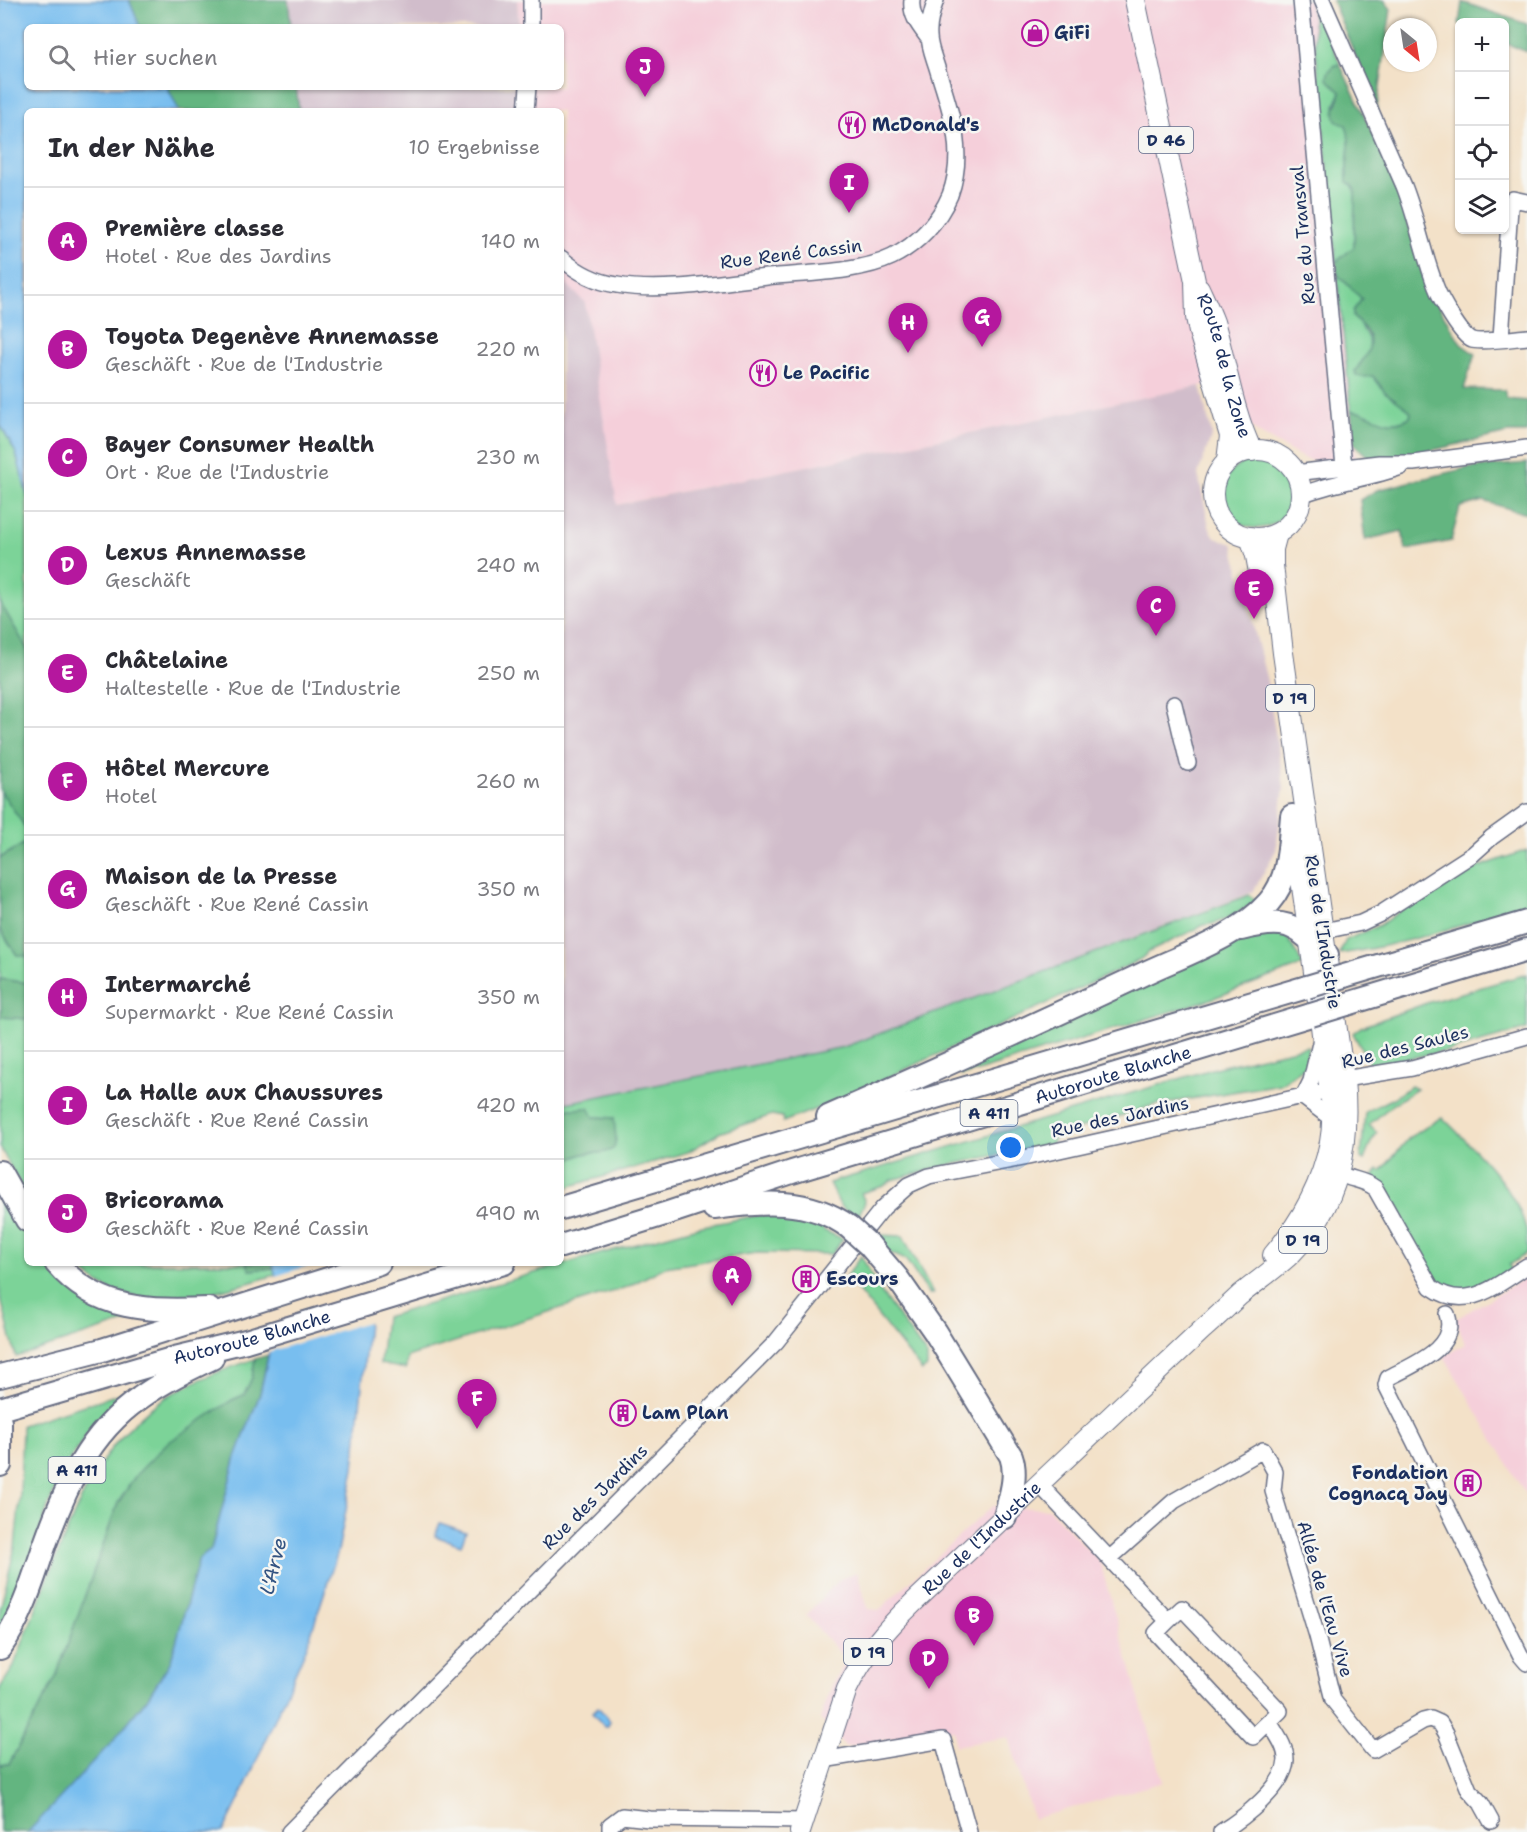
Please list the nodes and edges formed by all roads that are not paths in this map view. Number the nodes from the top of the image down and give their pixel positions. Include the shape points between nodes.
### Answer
1 (531, 0) edge
2 (912, 0) edge
3 (936, 0) edge
4 (1135, 0) edge
5 (1301, 0) edge
6 (1322, 0) edge
7 (531, 24) edge
8 (929, 39) junction
9 (528, 90) edge
10 (526, 108) edge
11 (1527, 202) edge
12 (564, 260) edge
13 (1195, 281) junction
14 (1527, 337) edge
15 (1501, 338) junction
16 (1527, 448) edge
17 (1252, 450) junction
18 (1227, 461) junction
19 (1413, 463) junction
20 (1344, 467) junction
21 (1295, 473) junction
22 (1301, 495) junction
23 (1277, 534) junction
24 (1250, 537) junction
25 (1174, 704) dead end
26 (1188, 763) dead end
27 (1527, 812) edge
28 (1292, 816) junction
29 (1527, 922) edge
30 (1230, 932) junction
31 (1316, 935) junction
32 (1527, 950) edge
33 (1327, 955) joint
34 (1317, 1023) junction
35 (1527, 1036) edge
36 (1340, 1085) junction
37 (1303, 1097) junction
38 (1332, 1119) junction
39 (722, 1160) junction
40 (1338, 1171) junction
41 (0, 1172) edge
42 (564, 1207) edge
43 (668, 1213) junction
44 (24, 1215) edge
45 (564, 1245) edge
46 (59, 1266) edge
47 (369, 1266) edge
48 (494, 1266) edge
49 (1527, 1266) edge
50 (1431, 1287) junction
51 (1476, 1296) junction
52 (231, 1308) junction
53 (1447, 1314) junction
54 (233, 1346) junction
55 (0, 1376) edge
56 (0, 1409) edge
57 (0, 1422) edge
58 (0, 1459) edge
59 (0, 1465) edge
60 (1039, 1484) junction
61 (1005, 1517) junction
62 (1110, 1558) junction
63 (1168, 1621) junction
64 (0, 1648) edge
65 (1527, 1663) edge
66 (1269, 1722) junction
67 (823, 1760) junction
68 (1491, 1821) dead end
69 (802, 1826) edge
70 (965, 1831) edge
71 (289, 1832) edge
72 (610, 1832) edge
73 (1221, 1832) edge

1 - 7 street
2 - 8 street, Rue René Cassin via 916,20
3 - 8 street, Rue René Cassin
4 - 13 main road, Route de la Zone / D 46
5 - 20 street, Rue du Transval
6 - 15 street via 1408,196 1436,289 1466,337 1475,341
8 - 12 street, Rue René Cassin via 956,131 956,169 941,211 926,232 904,250 858,266 649,288 597,280
9 - 10 street
11 - 15 street via 1513,199 1510,208
13 - 17 main road, Route de la Zone / D 46 via 1214,323 1232,399
13 - 18 main road, Route de la Zone / D 46 via 1198,332 1230,436
14 - 15 street
16 - 19 street
17 - 18 main road
17 - 21 main road via 1277,455
18 - 24 main road via 1215,481 1215,509 1228,528
19 - 20 street
19 - 22 street
20 - 21 street
21 - 22 main road
22 - 23 main road via 1295,516
23 - 24 main road
23 - 31 main road, Rue de l'Industrie / D 19 via 1272,565 1314,873
24 - 28 main road, Rue de l'Industrie / D 19 via 1266,608
25 - 26 street
27 - 31 street via 1473,854 1372,918
28 - 30 highway via 1286,872 1278,889 1258,912
28 - 31 main road, Rue de l'Industrie / D 19
29 - 39 highway, Autoroute Blanche / A 411, bridge
30 - 31 highway via 1282,923
30 - 39 highway via 830,1116
31 - 33 highway
31 - 34 main road, Rue de l'Industrie / D 19
32 - 34 highway, Autoroute Blanche / A 411, bridge via 1347,1004
33 - 36 main road, Rue de l'Industrie / D 19
34 - 36 main road, Rue de l'Industrie / D 19
34 - 37 street via 1314,1073
34 - 43 highway, Autoroute Blanche / A 411 via 792,1172
35 - 36 street, Rue des Saules
36 - 37 street, Rue des Jardins
36 - 38 main road, Rue de l'Industrie / D 19
36 - 40 main road, Rue de l'Industrie / D 19 via 1347,1127
37 - 38 street
37 - 71 street, Rue des Jardins via 929,1176 901,1190 776,1342
38 - 40 main road, Rue de l'Industrie / D 19
39 - 42 highway, Autoroute Blanche / A 411
40 - 50 street via 1378,1192
40 - 60 main road, Rue de l'Industrie / D 19 via 1312,1196 1297,1223 1241,1294
41 - 44 highway
43 - 45 highway, Autoroute Blanche / A 411
43 - 61 highway, bridge via 784,1204 821,1212 849,1227 869,1245 935,1332 1011,1455 1014,1479
46 - 52 highway via 94,1294 126,1306 147,1310
47 - 52 highway, Autoroute Blanche
48 - 54 highway, Autoroute Blanche / A 411
49 - 51 street
50 - 51 street via 1451,1297
50 - 53 street
51 - 53 street
52 - 55 highway, Autoroute Blanche via 72,1359
53 - 65 street via 1449,1331 1443,1343 1388,1378 1386,1385
54 - 56 highway, Autoroute Blanche / A 411 via 175,1358
54 - 64 highway, A 411 via 139,1398 94,1444 65,1491 24,1603
57 - 58 highway
58 - 59 highway
60 - 61 main road, Rue de l'Industrie / D 19
60 - 62 street
61 - 67 main road, Rue de l'Industrie / D 19 via 895,1619 868,1652 847,1689
62 - 63 street
62 - 68 street, Allée de l'Eau Vive via 1174,1502 1263,1450 1275,1472 1273,1491 1333,1700 1373,1749 1423,1721 1440,1723 1469,1790
63 - 66 street via 1182,1608 1280,1711
63 - 66 street via 1156,1633 1253,1737
66 - 73 street via 1285,1754 1282,1773 1268,1794
67 - 69 main road, Rue de l'Industrie / D 19
67 - 70 street via 943,1740
69 - 72 street via 622,1816 610,1825

